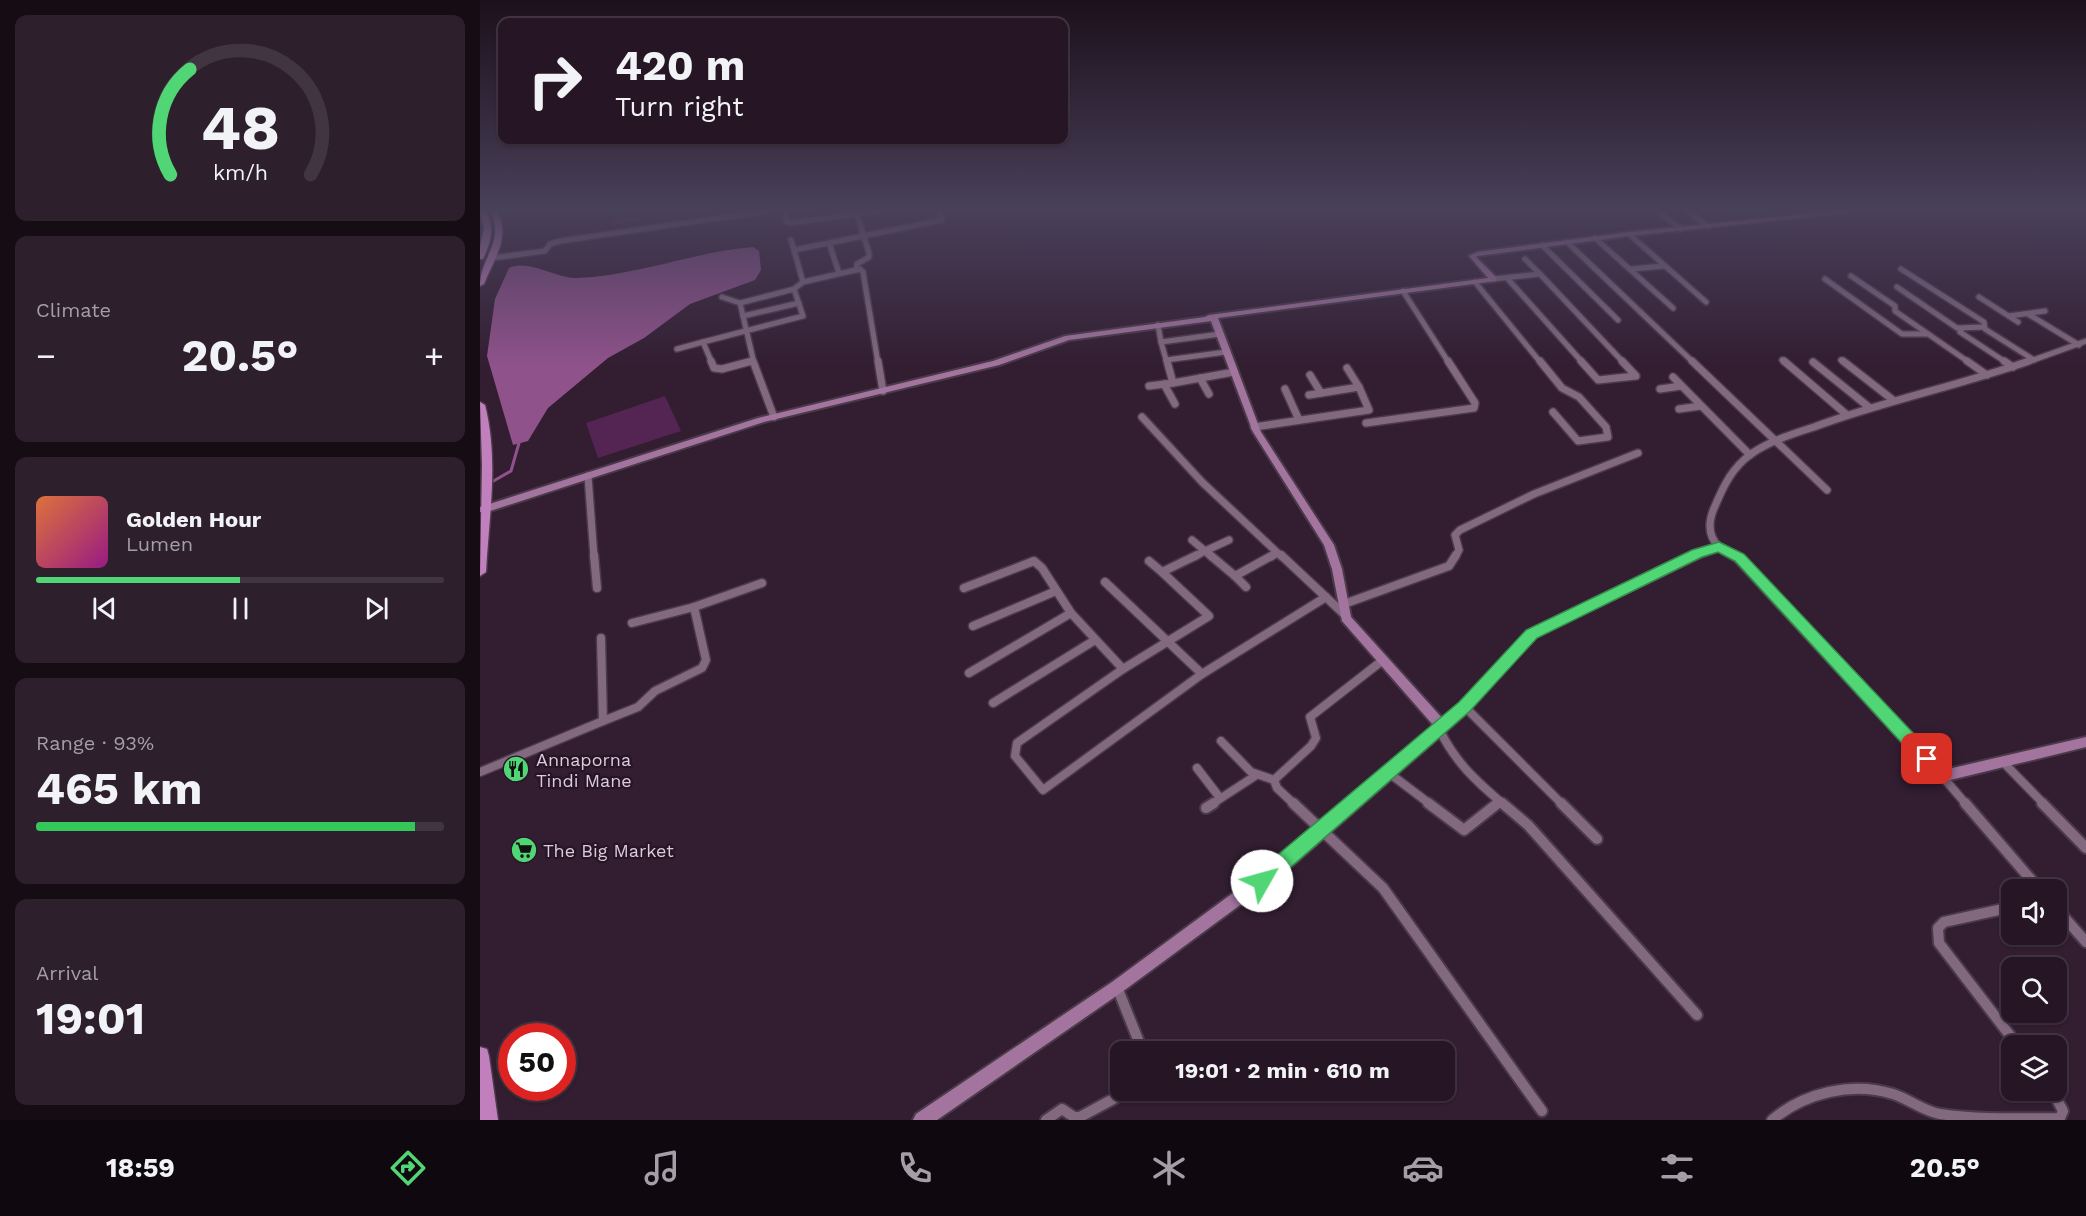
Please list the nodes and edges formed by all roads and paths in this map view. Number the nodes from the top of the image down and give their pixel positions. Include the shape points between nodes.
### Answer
1 (490, 263) edge
2 (798, 263) edge
3 (836, 263) edge
4 (858, 263) edge
5 (1479, 263) edge
6 (1528, 263) edge
7 (1561, 263) edge
8 (1589, 263) edge
9 (1624, 263) edge
10 (1661, 263) edge
11 (1664, 266) junction
12 (1901, 268) dead end
13 (1631, 269) junction
14 (857, 270) junction
15 (839, 273) junction
16 (1540, 274) junction
17 (1851, 276) dead end
18 (1507, 278) junction
19 (1493, 279) junction
20 (1826, 279) dead end
21 (803, 282) junction
22 (1475, 282) junction
23 (480, 284) edge
24 (1897, 286) dead end
25 (794, 289) junction
26 (1403, 291) junction
27 (722, 297) dead end
28 (1979, 297) dead end
29 (1706, 302) dead end
30 (740, 303) junction
31 (799, 303) junction
32 (1673, 308) dead end
33 (2045, 311) dead end
34 (2028, 314) junction
35 (743, 316) junction
36 (2009, 316) junction
37 (1209, 317) junction
38 (1618, 320) dead end
39 (2018, 322) dead end
40 (1158, 325) junction
41 (1984, 327) junction
42 (1962, 329) junction
43 (747, 332) junction
44 (1220, 334) junction
45 (1927, 334) junction
46 (703, 342) junction
47 (1161, 342) junction
48 (2083, 344) edge
49 (676, 349) dead end
50 (1226, 352) junction
51 (1166, 360) junction
52 (1782, 360) dead end
53 (1841, 360) dead end
54 (2034, 360) junction
55 (753, 361) junction
56 (1813, 362) dead end
57 (1347, 368) dead end
58 (2013, 368) junction
59 (1234, 372) junction
60 (1310, 375) dead end
61 (1987, 375) junction
62 (1673, 377) dead end
63 (1200, 378) junction
64 (1173, 382) junction
65 (1164, 384) junction
66 (1149, 386) dead end
67 (1681, 386) junction
68 (1359, 387) junction
69 (1285, 389) dead end
70 (1659, 389) dead end
71 (883, 391) junction
72 (1321, 393) junction
73 (1209, 394) dead end
74 (1310, 395) dead end
75 (1893, 400) junction
76 (1175, 404) dead end
77 (480, 405) edge
78 (1701, 406) junction
79 (1870, 408) junction
80 (1679, 409) dead end
81 (1369, 410) junction
82 (1553, 412) dead end
83 (1847, 415) junction
84 (774, 417) junction
85 (1142, 417) dead end
86 (1299, 420) junction
87 (1375, 422) junction
88 (1366, 423) dead end
89 (1254, 427) junction
90 (1775, 440) junction
91 (1638, 453) dead end
92 (1750, 455) junction
93 (588, 476) junction
94 (1827, 490) dead end
95 (483, 510) junction
96 (1192, 540) dead end
97 (1229, 540) dead end
98 (1719, 547) junction
99 (1205, 551) junction
100 (1277, 553) junction
101 (1149, 561) dead end
102 (480, 572) edge
103 (1162, 572) junction
104 (1235, 576) junction
105 (1105, 582) dead end
106 (762, 583) dead end
107 (1246, 586) dead end
108 (597, 588) dead end
109 (964, 588) dead end
110 (1056, 591) junction
111 (1326, 597) junction
112 (1344, 604) junction
113 (694, 607) junction
114 (1071, 612) junction
115 (1345, 615) junction
116 (632, 623) dead end
117 (973, 626) dead end
118 (602, 638) dead end
119 (1095, 640) junction
120 (1168, 641) junction
121 (1383, 660) junction
122 (1123, 669) junction
123 (969, 674) dead end
124 (1202, 674) junction
125 (993, 703) dead end
126 (1465, 707) junction
127 (603, 721) junction
128 (1441, 728) junction
129 (1221, 741) dead end
130 (2086, 742) edge
131 (2002, 761) junction
132 (1197, 768) dead end
133 (480, 772) edge
134 (1389, 773) junction
135 (1255, 776) junction
136 (1942, 776) junction
137 (1274, 780) junction
138 (1220, 798) junction
139 (1500, 801) junction
140 (1206, 808) dead end
141 (1323, 830) junction
142 (1598, 839) dead end
143 (2086, 848) edge
144 (2031, 879) edge
145 (2001, 909) edge
146 (2067, 920) edge
147 (2086, 942) edge
148 (1117, 987) junction
149 (1697, 1015) dead end
150 (2010, 1035) edge
151 (1139, 1041) edge
152 (480, 1056) edge
153 (1110, 1101) edge
154 (2058, 1101) edge
155 (1542, 1111) dead end
156 (488, 1120) edge
157 (922, 1120) edge
158 (1046, 1120) edge
159 (1772, 1120) edge

1 - 23 main road
2 - 21 street
3 - 15 street
4 - 14 street
5 - 19 street
6 - 16 street
7 - 38 street
8 - 90 street
9 - 13 street
10 - 11 street
11 - 13 street
11 - 29 street
12 - 41 street via 1984,322
13 - 32 street
14 - 15 street
14 - 71 street via 863,272
15 - 21 street
16 - 18 street
16 - 18 street via 1636,376 1598,380
17 - 45 street
18 - 19 street
19 - 22 street
20 - 45 street via 1902,334
21 - 25 street
22 - 26 street
22 - 82 street via 1562,388 1579,397 1606,427 1608,437 1578,441
24 - 42 street
25 - 30 street
25 - 31 street
26 - 37 street
26 - 87 street via 1475,402 1474,408
27 - 30 street
28 - 36 street
30 - 35 street
31 - 35 street
31 - 43 street via 803,316
33 - 34 street
34 - 36 street
34 - 48 street
35 - 43 street
36 - 39 street
37 - 40 street
37 - 44 street via 1217,322
40 - 47 street
40 - 71 street via 1068,338 996,363
41 - 42 street
41 - 54 street
42 - 58 street via 1960,332 1968,339
43 - 46 street
43 - 55 street
44 - 47 street
44 - 50 street
45 - 61 street
46 - 49 street
46 - 55 street via 714,368
47 - 51 street
48 - 54 street
50 - 51 street
50 - 59 street
51 - 64 street
52 - 83 street
53 - 75 street
54 - 58 street
55 - 84 street
56 - 79 street
57 - 68 street
58 - 61 street
59 - 63 street
59 - 89 street
60 - 72 street
61 - 75 street
62 - 67 street
63 - 64 street
63 - 73 street
64 - 65 street
65 - 66 street
65 - 76 street
67 - 70 street
67 - 78 street
68 - 72 street
68 - 81 street
69 - 86 street
71 - 84 street
72 - 74 street
75 - 79 street
77 - 95 main road via 486,432
78 - 80 street
78 - 92 street
79 - 83 street
81 - 86 street
81 - 87 street
83 - 90 street
84 - 93 street
85 - 100 street via 1202,482
86 - 89 street
87 - 88 street
89 - 112 street via 1329,545
90 - 92 street
90 - 94 street
91 - 112 street via 1534,494 1460,530 1455,535 1459,550 1449,566
92 - 98 street via 1726,477 1712,514 1709,531
93 - 95 street
93 - 108 street
95 - 102 main road
96 - 99 street
97 - 99 street
98 - 126 street via 1531,634
98 - 136 street via 1739,558
99 - 103 street
99 - 104 street
100 - 104 street
100 - 111 street
101 - 103 street
103 - 120 street via 1209,616
104 - 107 street
105 - 120 street
106 - 113 street
109 - 110 street via 1034,561
110 - 114 street
110 - 117 street
111 - 115 street
111 - 124 street
112 - 115 street
113 - 116 street
113 - 127 street via 706,660 702,668 655,691 638,707
114 - 119 street
114 - 123 street
115 - 121 street
118 - 127 street
119 - 122 street
119 - 125 street
120 - 122 street
120 - 124 street
121 - 128 street
121 - 137 street via 1310,717 1316,738
122 - 124 street via 1017,743 1015,756 1043,790
126 - 128 street
126 - 142 street
127 - 133 street
128 - 134 street
128 - 139 street via 1451,754
129 - 135 street
130 - 131 street
131 - 136 street
131 - 143 street
132 - 138 street
134 - 139 street via 1464,830
134 - 141 street
135 - 137 street
135 - 138 street
136 - 144 street
137 - 141 street via 1277,788
138 - 140 street
139 - 149 street via 1528,825
141 - 148 street via 1280,867
141 - 155 street via 1383,888
145 - 150 street via 1944,922 1938,928 1939,943
146 - 147 street
148 - 151 street
148 - 157 street
152 - 156 main road
153 - 158 street via 1080,1117 1062,1109
154 - 159 street via 2063,1111 2060,1118 1938,1114 1892,1093 1864,1087 1827,1091

